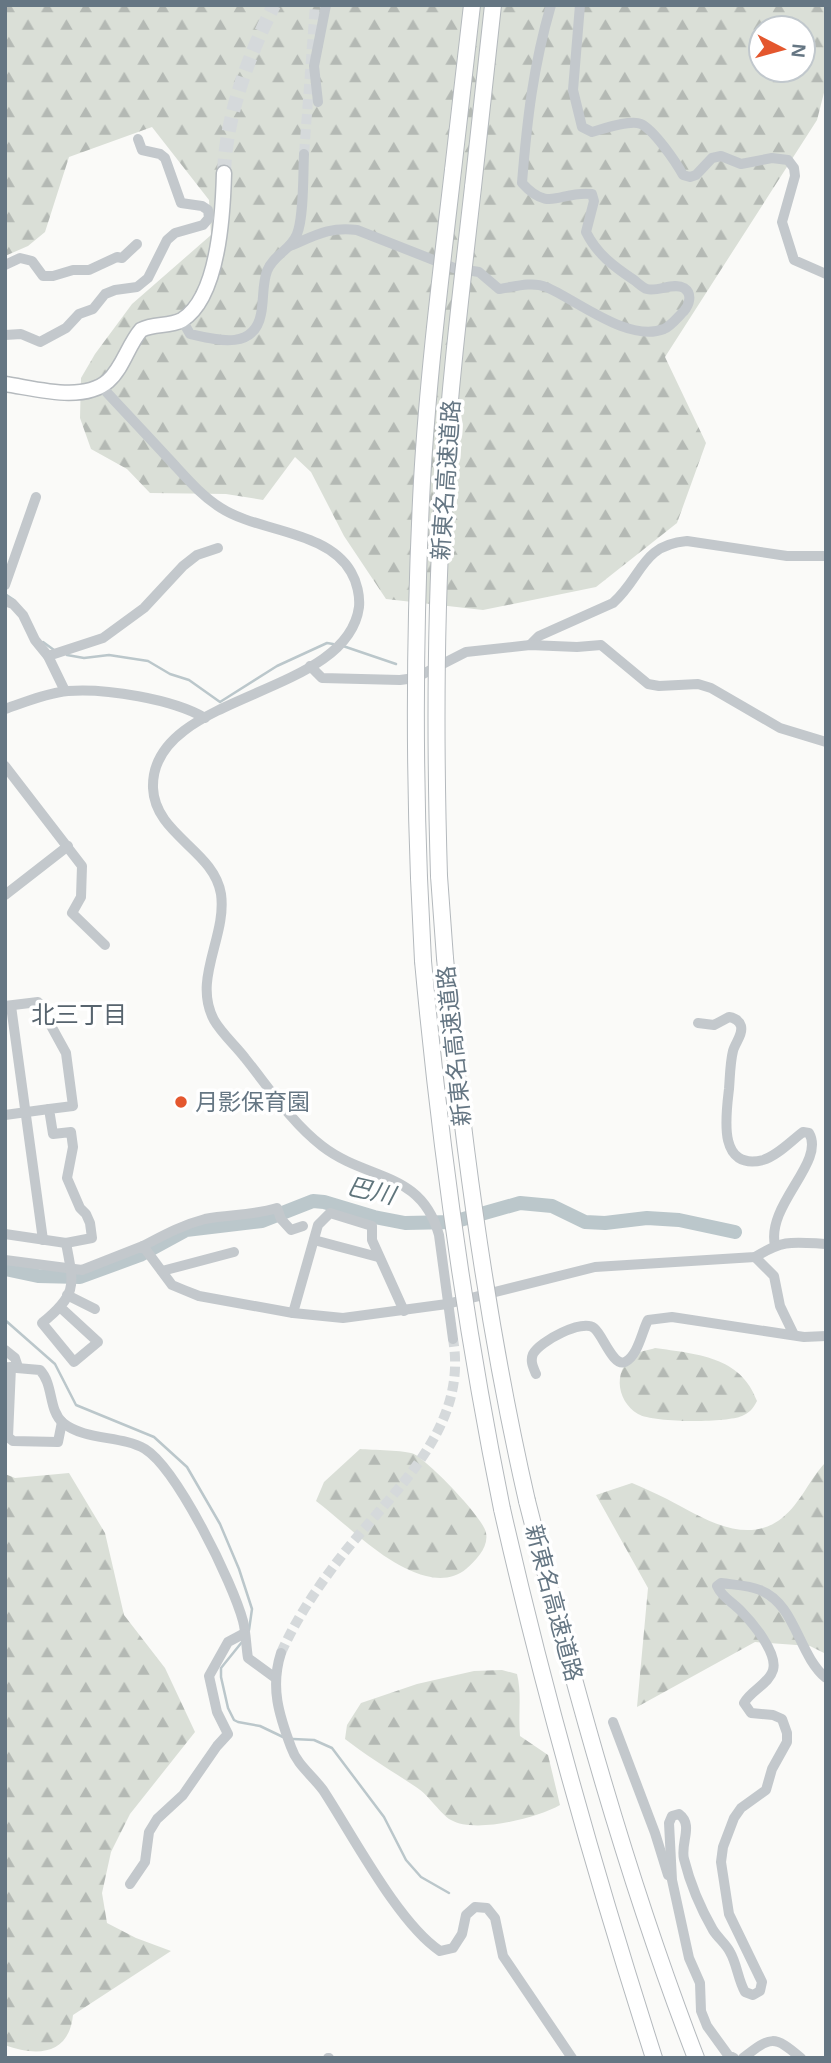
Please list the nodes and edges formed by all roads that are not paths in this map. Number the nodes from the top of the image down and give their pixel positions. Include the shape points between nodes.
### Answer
1 (326, 5) edge
2 (472, 5) edge
3 (492, 5) edge
4 (551, 5) edge
5 (580, 5) edge
6 (318, 102) dead end
7 (138, 139) dead end
8 (304, 154) tunnel mouth
9 (224, 173) tunnel mouth
10 (137, 244) dead end
11 (290, 246) junction
12 (5, 265) edge
13 (826, 274) edge
14 (182, 320) junction
15 (5, 335) edge
16 (5, 384) edge
17 (100, 385) junction
18 (36, 497) dead end
19 (218, 548) dead end
20 (826, 556) edge
21 (5, 584) edge
22 (5, 601) edge
23 (530, 645) junction
24 (48, 656) junction
25 (310, 666) junction
26 (65, 691) junction
27 (5, 709) edge
28 (205, 718) junction
29 (826, 742) edge
30 (5, 766) edge
31 (68, 846) junction
32 (5, 895) edge
33 (105, 945) dead end
34 (8, 1006) edge
35 (698, 1023) dead end
36 (49, 1109) junction
37 (26, 1112) junction
38 (5, 1115) edge
39 (303, 1226) dead end
40 (5, 1234) edge
41 (43, 1240) junction
42 (314, 1240) junction
43 (66, 1243) junction
44 (826, 1244) edge
45 (775, 1245) junction
46 (146, 1250) junction
47 (234, 1252) dead end
48 (755, 1256) junction
49 (378, 1257) junction
50 (5, 1260) edge
51 (162, 1271) junction
52 (72, 1275) junction
53 (67, 1295) junction
54 (447, 1304) junction
55 (61, 1308) junction
56 (95, 1309) dead end
57 (404, 1311) junction
58 (293, 1313) junction
59 (794, 1335) junction
60 (826, 1336) edge
61 (453, 1339) tunnel mouth
62 (5, 1350) edge
63 (12, 1367) edge
64 (536, 1374) dead end
65 (62, 1422) junction
66 (243, 1634) junction
67 (281, 1653) tunnel mouth
68 (275, 1677) junction
69 (826, 1678) edge
70 (613, 1722) dead end
71 (671, 1880) junction
72 (130, 1884) dead end
73 (572, 2058) edge
74 (654, 2058) edge
75 (696, 2058) edge
76 (734, 2058) edge
77 (743, 2058) edge
78 (801, 2058) edge

1 - 6 street via 314,66
2 - 74 highway, 新東名高速道路, bridge via 422,479 415,684 423,961 452,1230 502,1508 578,1810
3 - 75 highway, 新東名高速道路, bridge via 443,478 436,684 439,876 460,1114 508,1418 527,1501 608,1797
4 - 11 street via 529,100 522,183 545,200 592,194 586,232 595,249 647,289 679,287 689,294 686,309 666,328 628,329 544,286 499,289 479,272 454,268 356,230 340,227
5 - 13 street via 573,90 582,127 592,132 631,122 641,124 671,154 683,175 690,177 721,156 741,164 788,160 794,176 782,222 785,238 794,260
7 - 15 street via 142,150 165,158 181,203 202,206 209,218 167,240 148,278 137,287 105,293 93,309 79,314 66,328 40,342 21,334
8 - 11 street via 298,233
9 - 14 main road via 222,228 215,262 197,305
10 - 12 street via 122,258 53,276 43,276 32,261 20,258
11 - 14 street via 268,270 261,317 245,338 221,342 190,334
14 - 17 main road via 141,330 108,381
16 - 17 main road via 58,393
17 - 25 street via 195,487 222,509 327,548 344,562 360,599 357,618 332,654
18 - 21 street
19 - 24 street via 197,555 144,608 103,638
20 - 23 street via 787,556 673,542 651,553 613,603 539,636
22 - 24 street via 23,615
23 - 25 street via 466,652 415,678 400,680 321,678
23 - 29 street via 601,645 648,684 711,688 780,727
24 - 26 street
25 - 28 street
26 - 27 street
26 - 28 street via 105,692 179,704
28 - 54 street via 169,744 157,765 153,787 167,824 204,862 221,893 222,912 205,986 214,1020 322,1146 343,1160 394,1179 421,1199 439,1236
30 - 31 street
31 - 32 street
31 - 33 street via 83,874 72,913
34 - 36 street via 38,1002 66,1053 74,1106
34 - 37 street
35 - 45 street via 714,1025 729,1017 740,1024 724,1129 736,1155 763,1160 803,1132 812,1136 806,1167 776,1215
36 - 37 street
36 - 43 street via 53,1134 71,1132 67,1178 90,1223 92,1238
37 - 38 street
37 - 41 street
39 - 46 street via 291,1230 277,1208 191,1223 169,1231
40 - 41 street
41 - 43 street
42 - 49 street
42 - 49 street via 318,1225 330,1213 372,1226
42 - 58 street
43 - 52 street
44 - 45 street
45 - 48 street
46 - 51 street
46 - 52 street
47 - 51 street
48 - 54 street via 595,1267
48 - 59 street via 774,1276 780,1306
49 - 57 street
50 - 52 street
51 - 58 street via 172,1285 200,1296
52 - 53 street
53 - 55 street
53 - 56 street
54 - 57 street
54 - 61 street
55 - 55 street via 42,1322 74,1362 98,1342
57 - 58 street via 343,1318
59 - 60 street
59 - 64 street via 656,1317 648,1320 634,1354 620,1362 591,1326 577,1325 538,1347 531,1362
62 - 63 street via 15,1358
63 - 65 street via 40,1370
63 - 65 street via 8,1437 58,1442
65 - 66 street via 86,1433 135,1444 156,1459 193,1511 233,1593 244,1623
66 - 68 street via 248,1658
66 - 72 street via 228,1642 209,1676 217,1712 228,1734 183,1795 157,1819 149,1832 145,1862
67 - 68 street
68 - 73 street via 295,1756 398,1905 440,1951 453,1948 463,1934 466,1915 475,1907 487,1908 495,1918 503,1956
69 - 71 street via 814,1667 772,1596 754,1588 718,1586 758,1631 774,1661 770,1676 744,1703 751,1713 782,1719 788,1733 766,1790 734,1818 721,1862 729,1913 758,1970 760,1992 746,1992 729,1950 705,1915 683,1856 687,1825 679,1814 669,1823
70 - 71 street
71 - 76 street via 700,1983 704,2018
77 - 78 street via 770,2040 778,2040

